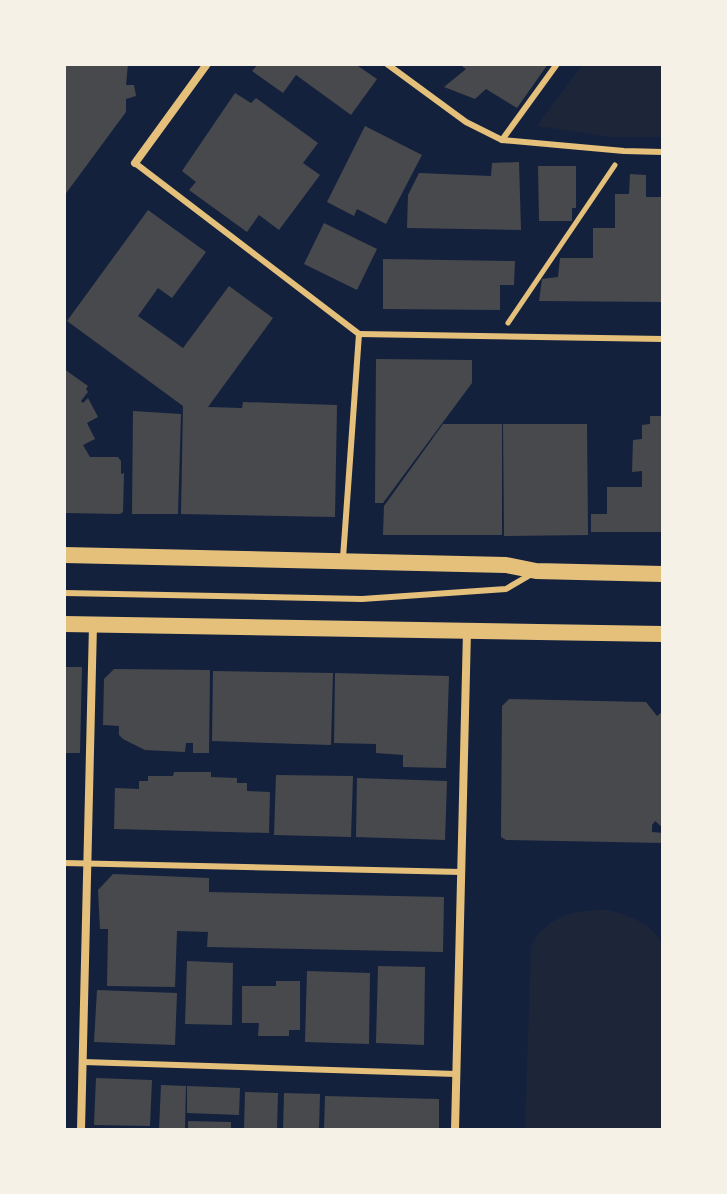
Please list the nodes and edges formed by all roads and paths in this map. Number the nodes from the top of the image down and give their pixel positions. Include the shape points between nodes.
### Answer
1 (207, 64) edge
2 (387, 64) edge
3 (557, 64) edge
4 (502, 140) junction
5 (624, 151) junction
6 (663, 152) edge
7 (135, 163) joint
8 (359, 334) junction
9 (499, 337) junction
10 (663, 339) edge
11 (64, 555) edge
12 (343, 561) junction
13 (536, 571) junction
14 (663, 574) edge
15 (64, 593) edge
16 (64, 624) edge
17 (93, 624) junction
18 (467, 630) junction
19 (663, 634) edge
20 (64, 863) edge
21 (88, 863) junction
22 (461, 872) junction
23 (83, 1062) junction
24 (456, 1074) junction
25 (81, 1130) edge
26 (455, 1130) edge

1 - 7 street
2 - 4 lane via 466,122
3 - 4 lane
4 - 5 lane
5 - 6 lane
5 - 9 path
7 - 8 lane
8 - 9 lane
8 - 12 lane
9 - 10 lane
11 - 12 main road
12 - 13 main road via 506,565
13 - 14 main road
13 - 15 lane via 506,589 362,599
16 - 17 main road
17 - 18 main road
17 - 21 street
18 - 19 main road
18 - 22 street
20 - 21 lane
21 - 22 lane
21 - 23 street
22 - 24 street
23 - 24 lane
23 - 25 street
24 - 26 street

